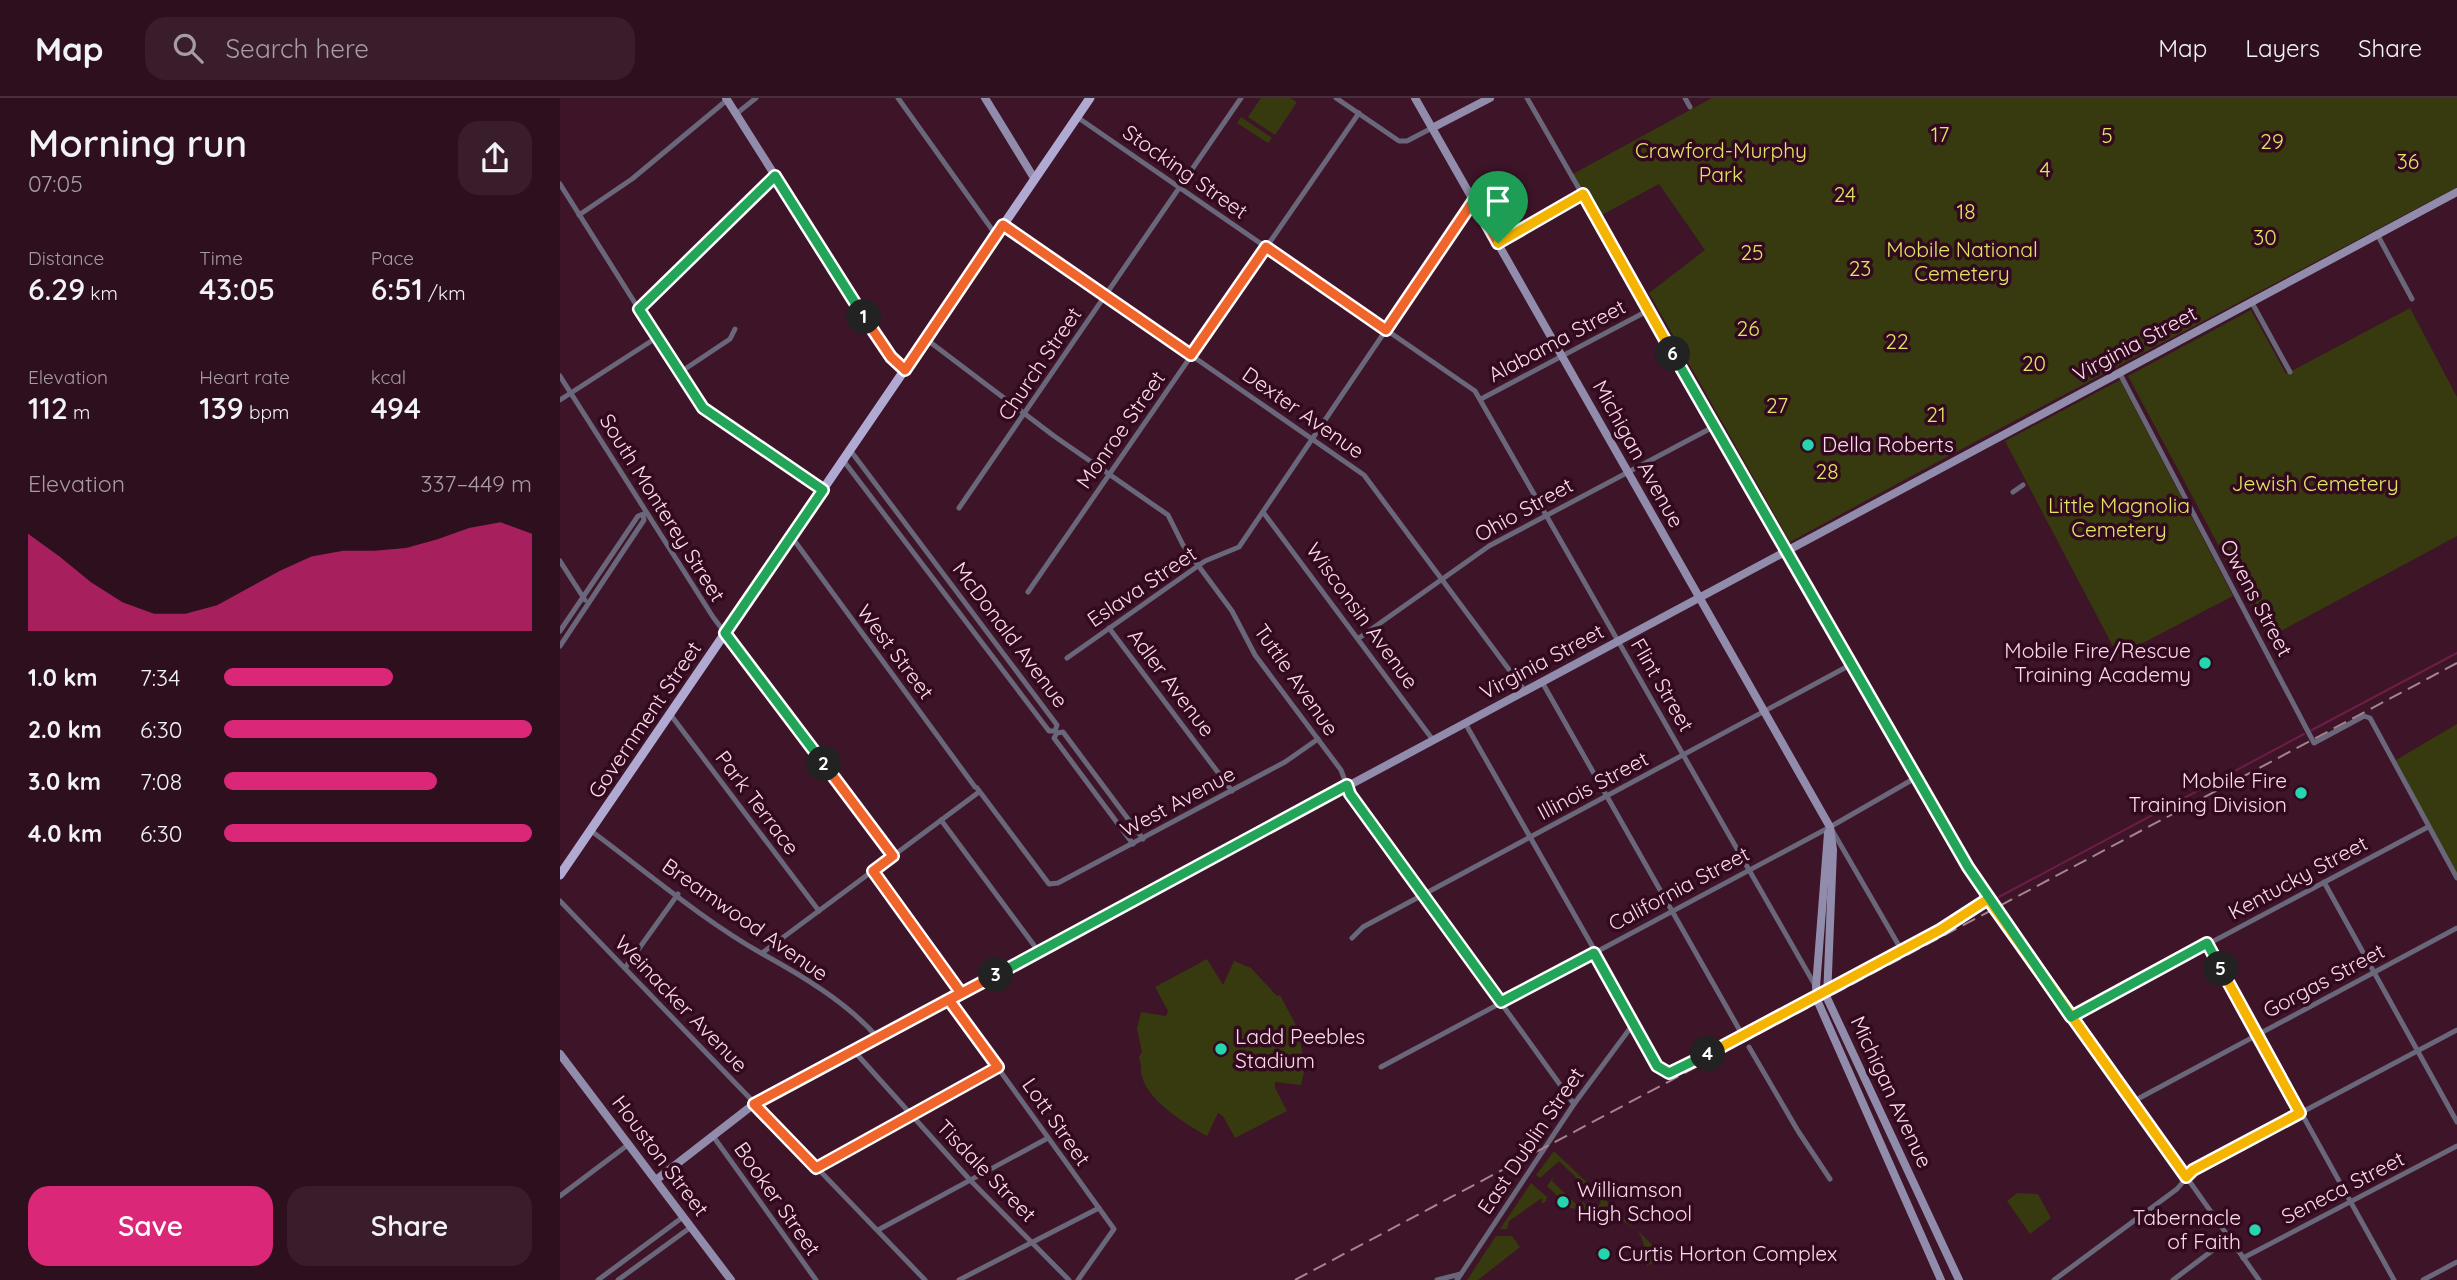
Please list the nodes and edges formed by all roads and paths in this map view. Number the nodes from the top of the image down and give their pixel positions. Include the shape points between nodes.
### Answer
1 (755, 98) edge
2 (898, 98) edge
3 (985, 98) edge
4 (1090, 98) edge
5 (1241, 98) edge
6 (1336, 98) edge
7 (1415, 98) edge
8 (1489, 98) edge
9 (1527, 98) edge
10 (1685, 98) edge
11 (727, 99) edge
12 (1690, 107) dead end
13 (1359, 113) junction
14 (736, 114) junction
15 (1077, 117) junction
16 (1432, 128) junction
17 (775, 176) junction
18 (1034, 178) junction
19 (560, 184) edge
20 (1179, 187) junction
21 (2457, 192) edge
22 (1583, 194) junction
23 (1474, 200) junction
24 (579, 215) junction
25 (1003, 225) junction
26 (2377, 234) junction
27 (996, 235) junction
28 (1498, 243) junction
29 (1266, 247) junction
30 (1105, 296) junction
31 (2412, 299) dead end
32 (2251, 302) junction
33 (639, 309) junction
34 (1649, 310) junction
35 (735, 329) dead end
36 (1386, 330) junction
37 (656, 338) junction
38 (926, 340) junction
39 (1191, 355) junction
40 (1562, 358) junction
41 (905, 370) junction
42 (2119, 372) junction
43 (2290, 372) dead end
44 (679, 373) junction
45 (560, 376) edge
46 (571, 393) junction
47 (1480, 398) junction
48 (560, 400) edge
49 (1024, 414) junction
50 (1715, 426) junction
51 (1313, 439) junction
52 (850, 450) junction
53 (843, 460) junction
54 (1629, 471) junction
55 (1109, 475) junction
56 (2023, 485) dead end
57 (823, 490) junction
58 (2013, 492) dead end
59 (959, 508) dead end
60 (1263, 512) junction
61 (645, 514) junction
62 (1546, 514) junction
63 (791, 536) junction
64 (1788, 550) junction
65 (560, 561) edge
66 (1198, 566) junction
67 (1441, 579) junction
68 (1028, 592) dead end
69 (1700, 597) junction
70 (583, 598) junction
71 (589, 603) junction
72 (1110, 628) junction
73 (560, 631) edge
74 (725, 633) junction
75 (1359, 638) junction
76 (1618, 641) junction
77 (560, 646) edge
78 (1067, 658) dead end
79 (1852, 664) junction
80 (1542, 682) junction
81 (1525, 691) junction
82 (1763, 712) junction
83 (670, 714) junction
84 (1465, 723) junction
85 (1318, 739) junction
86 (1433, 740) junction
87 (1683, 755) junction
88 (1917, 777) junction
89 (1347, 785) junction
90 (977, 789) junction
91 (1232, 791) junction
92 (1606, 797) junction
93 (941, 820) junction
94 (1830, 827) junction
95 (2428, 827) junction
96 (590, 830) junction
97 (1529, 838) junction
98 (1143, 839) junction
99 (1133, 844) junction
100 (893, 856) junction
101 (1849, 860) junction
102 (1832, 864) junction
103 (1749, 870) junction
104 (873, 871) junction
105 (560, 875) edge
106 (2457, 878) edge
107 (2324, 882) junction
108 (1049, 884) joint
109 (678, 894) junction
110 (1422, 895) junction
111 (1988, 899) junction
112 (560, 901) edge
113 (819, 911) junction
114 (1672, 911) junction
115 (2457, 928) edge
116 (1352, 938) dead end
117 (2207, 943) junction
118 (1038, 951) junction
119 (1902, 951) junction
120 (762, 953) junction
121 (1594, 953) junction
122 (625, 968) junction
123 (2373, 973) junction
124 (1820, 992) junction
125 (961, 993) junction
126 (949, 1000) junction
127 (1501, 1002) junction
128 (2071, 1017) junction
129 (1634, 1023) junction
130 (2457, 1030) edge
131 (2256, 1035) junction
132 (1743, 1036) junction
133 (878, 1038) junction
134 (1749, 1047) dead end
135 (854, 1051) junction
136 (2418, 1051) junction
137 (560, 1054) edge
138 (998, 1067) junction
139 (1381, 1067) dead end
140 (2132, 1102) junction
141 (754, 1104) junction
142 (1574, 1104) junction
143 (2300, 1113) junction
144 (910, 1115) junction
145 (2457, 1122) edge
146 (713, 1136) junction
147 (1048, 1138) junction
148 (629, 1144) junction
149 (2457, 1146) edge
150 (816, 1168) junction
151 (2186, 1177) junction
152 (1830, 1178) dead end
153 (656, 1180) junction
154 (970, 1180) junction
155 (560, 1196) edge
156 (2351, 1202) junction
157 (1099, 1208) junction
158 (684, 1217) junction
159 (691, 1227) junction
160 (878, 1230) junction
161 (2228, 1238) junction
162 (1032, 1242) junction
163 (2243, 1258) junction
164 (2457, 1262) edge
165 (1459, 1277) edge
166 (598, 1280) edge
167 (618, 1280) edge
168 (731, 1280) edge
169 (816, 1280) edge
170 (925, 1280) edge
171 (959, 1280) edge
172 (1069, 1280) edge
173 (1078, 1280) edge
174 (1437, 1280) edge
175 (1941, 1280) edge
176 (1959, 1280) edge
177 (2054, 1280) edge
178 (2173, 1280) edge
179 (2259, 1280) edge
180 (2394, 1280) edge
181 (2424, 1280) edge

1 - 14 street
2 - 27 street
3 - 18 street
4 - 15 main road, Government Street
5 - 20 street, Church Street
6 - 13 street
7 - 16 street, Michigan Avenue
8 - 16 street
9 - 22 street
10 - 12 street
11 - 14 street
11 - 24 street via 632,179
13 - 16 street via 1399,141
13 - 29 street, Monroe Street
14 - 17 street
15 - 18 main road, Government Street
15 - 20 street, Stocking Street
16 - 23 street, Michigan Avenue
17 - 33 street
17 - 41 street via 878,339
18 - 25 main road, Government Street
19 - 24 street
20 - 29 street, Stocking Street
20 - 30 street, Church Street
21 - 26 street, Virginia Street
22 - 28 street
22 - 34 street
23 - 28 street, Michigan Avenue
23 - 36 street, Eslava Street
24 - 33 street
25 - 27 main road, Government Street
25 - 30 street, Dexter Avenue
26 - 31 street
26 - 32 street, Virginia Street
27 - 38 main road, Government Street
28 - 40 street, Michigan Avenue
29 - 36 street, Stocking Street
29 - 39 street, Monroe Street
30 - 39 street, Dexter Avenue
30 - 49 street, Church Street
32 - 42 street, Virginia Street
32 - 43 street
33 - 37 street
34 - 40 street, Alabama Street
34 - 50 street
35 - 44 street via 730,339
36 - 47 street, Stocking Street
36 - 51 street, Eslava Street
37 - 44 street
37 - 46 street
38 - 41 main road, Government Street
38 - 49 street, Tuttle Avenue
39 - 51 street, Dexter Avenue
39 - 55 street, Monroe Street
40 - 47 street, Alabama Street
40 - 54 street, Michigan Avenue
41 - 52 main road, Government Street
42 - 64 street, Virginia Street
42 - 95 street, Owens Street via 2314,743 2364,716 2370,718
44 - 57 street via 703,408
45 - 46 street, South Monterey Street
46 - 48 street
46 - 61 street, South Monterey Street
47 - 62 street, Flint Street
49 - 55 street, Tuttle Avenue
49 - 59 street, Church Street
50 - 54 street, Ohio Street
50 - 64 street
51 - 60 street, Eslava Street
51 - 67 street, Dexter Avenue via 1371,481
52 - 53 main road, Government Street
52 - 53 street, McDonald Avenue via 1057,725 1055,731 1049,731
53 - 57 main road, Government Street
54 - 62 street, Ohio Street
54 - 69 street, Michigan Avenue
55 - 66 street, Tuttle Avenue via 1168,515
55 - 68 street, Monroe Street
56 - 58 street
57 - 63 main road, Government Street
60 - 66 street, Eslava Street via 1239,547
60 - 75 street, Wisconsin Avenue
61 - 70 street via 638,516
61 - 71 street
61 - 74 street, South Monterey Street
62 - 67 street, Ohio Street
62 - 76 street, Flint Street
63 - 74 main road, Government Street
63 - 90 street, West Street
64 - 69 street, Virginia Street
64 - 79 street
65 - 70 street
66 - 72 street, Eslava Street
66 - 85 street, Tuttle Avenue via 1232,611 1255,655
67 - 75 street, Ohio Street
67 - 81 street, Dexter Avenue
69 - 76 street, Virginia Street
69 - 82 street, Michigan Avenue
70 - 71 street
70 - 73 street
71 - 77 street
72 - 78 street, Eslava Street
72 - 91 street, Adler Avenue
74 - 83 main road, Government Street
74 - 100 street, South Monterey Street
75 - 86 street, Wisconsin Avenue
76 - 80 street, Virginia Street
76 - 87 street, Flint Street
79 - 82 street, Illinois Street
79 - 88 street
80 - 81 street, Virginia Street
80 - 92 street
81 - 84 street, Virginia Street
82 - 87 street, Illinois Street
82 - 94 street, Michigan Avenue
83 - 96 main road, Government Street
83 - 113 street, Park Terrace
84 - 86 street, Virginia Street
84 - 97 street
85 - 89 street, Tuttle Avenue
85 - 91 street, West Avenue
86 - 89 street, Virginia Street
87 - 92 street, Illinois Street
87 - 103 street, Flint Street
88 - 94 street, California Street
88 - 111 street
89 - 110 street, Tuttle Avenue
89 - 118 street, Virginia Street
90 - 93 street
90 - 108 street, West Street
91 - 98 street, West Avenue
92 - 97 street, Illinois Street
92 - 114 street
93 - 100 street
93 - 118 street
94 - 101 street
94 - 102 street, Michigan Avenue
94 - 103 street, California Street
94 - 124 street, Michigan Avenue
95 - 106 street
95 - 107 street, Kentucky Street
96 - 105 main road, Government Street
96 - 109 street, Breamwood Avenue
97 - 110 street, Illinois Street
97 - 121 street
98 - 99 street, West Avenue
98 - 99 street, McDonald Avenue via 1063,732 1057,733 1055,738
99 - 108 street, West Avenue via 1058,884
100 - 104 street
101 - 102 street
101 - 119 street
102 - 124 street, Michigan Avenue
103 - 114 street, California Street
103 - 124 street, Flint Street
104 - 113 street
104 - 125 street
107 - 117 street, Kentucky Street
107 - 123 street
109 - 120 street, Breamwood Avenue
109 - 122 street
110 - 116 street, Illinois Street via 1363,927
110 - 127 street, Tuttle Avenue
111 - 119 street
111 - 128 street
112 - 122 street, Weinacker Avenue
113 - 120 street
114 - 121 street, California Street
114 - 132 street
115 - 123 street, Gorgas Street
117 - 128 street, Kentucky Street
117 - 131 street
118 - 125 street, Virginia Street
119 - 124 street
120 - 133 street, Breamwood Avenue via 852,1014
121 - 127 street, California Street
121 - 129 street
122 - 141 street, Weinacker Avenue
123 - 131 street, Gorgas Street
123 - 136 street
124 - 132 street
124 - 175 street, Michigan Avenue
124 - 176 street, Michigan Avenue
125 - 126 street, Virginia Street
126 - 133 street, Virginia Street
126 - 138 street, Lott Street
127 - 139 street, California Street
127 - 142 street, Tuttle Avenue
128 - 140 street
129 - 132 street via 1662,1070 1669,1073
129 - 142 street, East Dublin Street
130 - 136 street
131 - 140 street, Gorgas Street
131 - 143 street
133 - 135 street, Virginia Street
134 - 152 street
135 - 141 street, Virginia Street
135 - 144 street, Tisdale Street
136 - 143 street
136 - 145 street
137 - 148 street, Houston Street
138 - 144 street
138 - 147 street, Lott Street
140 - 151 street
141 - 146 street, Virginia Street
141 - 150 street, Weinacker Avenue
142 - 165 street, East Dublin Street
143 - 151 street
143 - 156 street
144 - 150 street
144 - 154 street, Tisdale Street
146 - 153 street, Virginia Street
146 - 169 street, Booker Street
147 - 154 street
147 - 157 street, Lott Street
148 - 153 street, Houston Street
148 - 155 street
149 - 156 street, Seneca Street
150 - 160 street, Weinacker Avenue
151 - 161 street
151 - 177 street via 2169,1195
153 - 158 street, Houston Street
154 - 160 street
154 - 162 street, Tisdale Street
156 - 163 street, Seneca Street
156 - 180 street
157 - 162 street
157 - 173 street, Lott Street via 1114,1228
158 - 159 street, Houston Street
158 - 166 street
159 - 167 street
159 - 168 street, Houston Street
160 - 170 street, Weinacker Avenue
161 - 163 street
161 - 178 street
162 - 171 street
162 - 172 street, Tisdale Street
163 - 179 street
164 - 181 street
165 - 174 street

